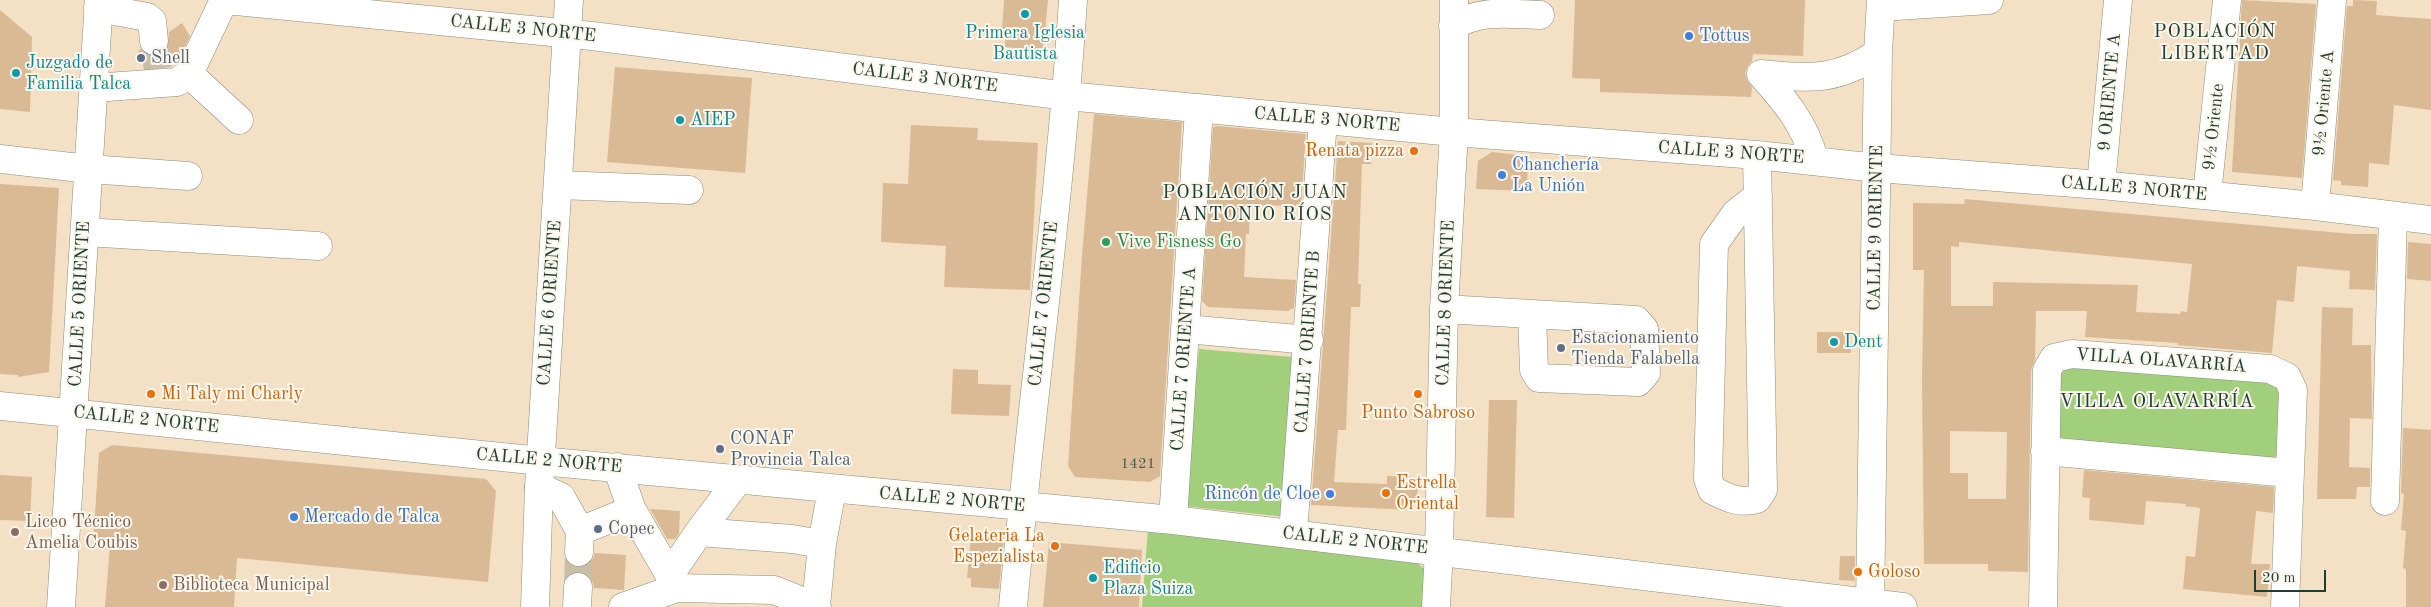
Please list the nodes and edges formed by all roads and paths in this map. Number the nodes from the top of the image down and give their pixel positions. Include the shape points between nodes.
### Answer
1 (225, 0) edge
2 (569, 0) edge
3 (1074, 0) edge
4 (1470, 0) edge
5 (1989, 0) edge
6 (2118, 0) edge
7 (2227, 0) edge
8 (2332, 0) edge
9 (99, 4) edge
10 (1881, 4) edge
11 (1454, 13) edge
12 (567, 33) junction
13 (154, 41) tunnel mouth
14 (1878, 53) junction
15 (189, 74) junction
16 (94, 88) junction
17 (1067, 96) junction
18 (1199, 108) junction
19 (239, 120) dead end
20 (1323, 120) junction
21 (1454, 132) junction
22 (1757, 155) junction
23 (0, 159) edge
24 (1814, 159) junction
25 (1877, 168) junction
26 (88, 169) junction
27 (188, 176) dead end
28 (558, 185) junction
29 (2101, 185) junction
30 (689, 190) dead end
31 (2206, 195) junction
32 (1758, 196) junction
33 (2315, 206) junction
34 (2393, 216) junction
35 (2431, 220) edge
36 (85, 232) junction
37 (318, 246) dead end
38 (1444, 309) junction
39 (1532, 314) dead end
40 (1186, 329) junction
41 (1308, 340) junction
42 (0, 406) edge
43 (74, 412) junction
44 (2045, 451) junction
45 (617, 467) junction
46 (2290, 473) junction
47 (540, 474) junction
48 (738, 480) junction
49 (832, 489) junction
50 (2385, 501) dead end
51 (1022, 507) junction
52 (632, 510) junction
53 (1173, 520) junction
54 (698, 532) junction
55 (1293, 534) junction
56 (822, 544) junction
57 (1440, 550) junction
58 (673, 582) junction
59 (1870, 605) edge
60 (61, 607) edge
61 (535, 607) edge
62 (623, 607) edge
63 (816, 607) edge
64 (1013, 607) edge
65 (1436, 607) edge
66 (1903, 607) edge
67 (2043, 607) edge
68 (2285, 607) edge

1 - 12 street, CALLE 3 NORTE
1 - 15 street
2 - 12 street, CALLE 6 ORIENTE
3 - 17 street, CALLE 7 ORIENTE
4 - 11 street via 1474,3 1540,8 1468,17
5 - 10 street
6 - 29 street, 9 ORIENTE A
7 - 31 street, 9½ Oriente
8 - 33 street, 9½ Oriente A
9 - 13 street via 147,17 152,21
9 - 16 street, CALLE 5 ORIENTE
10 - 14 street, CALLE 9 ORIENTE
11 - 21 street, CALLE 8 ORIENTE
12 - 17 street, CALLE 3 NORTE
12 - 28 street, CALLE 6 ORIENTE
14 - 24 street via 1841,74 1800,77 1761,74 1794,113
14 - 25 street, CALLE 9 ORIENTE
15 - 16 street via 177,82 158,77
15 - 19 street
16 - 26 street, CALLE 5 ORIENTE
17 - 18 street, CALLE 3 NORTE
17 - 51 street, CALLE 7 ORIENTE
18 - 20 street, CALLE 3 NORTE
18 - 40 street, CALLE 7 ORIENTE A
20 - 21 street, CALLE 3 NORTE
20 - 41 street, CALLE 7 ORIENTE B
21 - 22 street, CALLE 3 NORTE
21 - 38 street, CALLE 8 ORIENTE
22 - 24 street, CALLE 3 NORTE
22 - 32 street
23 - 26 street
24 - 25 street, CALLE 3 NORTE
25 - 29 street, CALLE 3 NORTE
25 - 59 street, CALLE 9 ORIENTE
26 - 27 street
26 - 36 street, CALLE 5 ORIENTE
28 - 30 street
28 - 47 street, CALLE 6 ORIENTE
29 - 31 street, CALLE 3 NORTE
31 - 33 street, CALLE 3 NORTE
32 - 32 street via 1763,490 1756,499 1747,502 1735,501 1712,490 1708,479 1714,244 1736,213
33 - 34 street, CALLE 3 NORTE
34 - 35 street, CALLE 3 NORTE
34 - 50 street
36 - 37 street
36 - 43 street, CALLE 5 ORIENTE
38 - 39 street
38 - 57 street, CALLE 8 ORIENTE
40 - 41 street
40 - 53 street, CALLE 7 ORIENTE A
41 - 55 street, CALLE 7 ORIENTE B
42 - 43 street, CALLE 2 NORTE
43 - 47 street, CALLE 2 NORTE
43 - 60 street, CALLE 5 ORIENTE
44 - 46 street
44 - 46 street, VILLA OLAVARRÍA via 2046,370 2054,358 2072,354 2270,369 2287,377 2293,390
44 - 67 street, VILLA OLAVARRÍA
45 - 47 street, CALLE 2 NORTE
45 - 48 street, CALLE 2 NORTE
45 - 52 street
46 - 68 street, VILLA OLAVARRÍA
47 - 52 street via 561,497 580,541
47 - 61 street, CALLE 6 ORIENTE
48 - 49 street, CALLE 2 NORTE
48 - 54 street
49 - 51 street, CALLE 2 NORTE
49 - 56 street
51 - 53 street, CALLE 2 NORTE
51 - 64 street, CALLE 7 ORIENTE
52 - 58 street
53 - 55 street, CALLE 2 NORTE
54 - 56 street
54 - 58 street
55 - 57 street, CALLE 2 NORTE
56 - 63 street
57 - 59 street, CALLE 2 NORTE
57 - 65 street, CALLE 8 ORIENTE
58 - 62 street
58 - 63 street via 774,590
59 - 66 street, CALLE 2 NORTE

